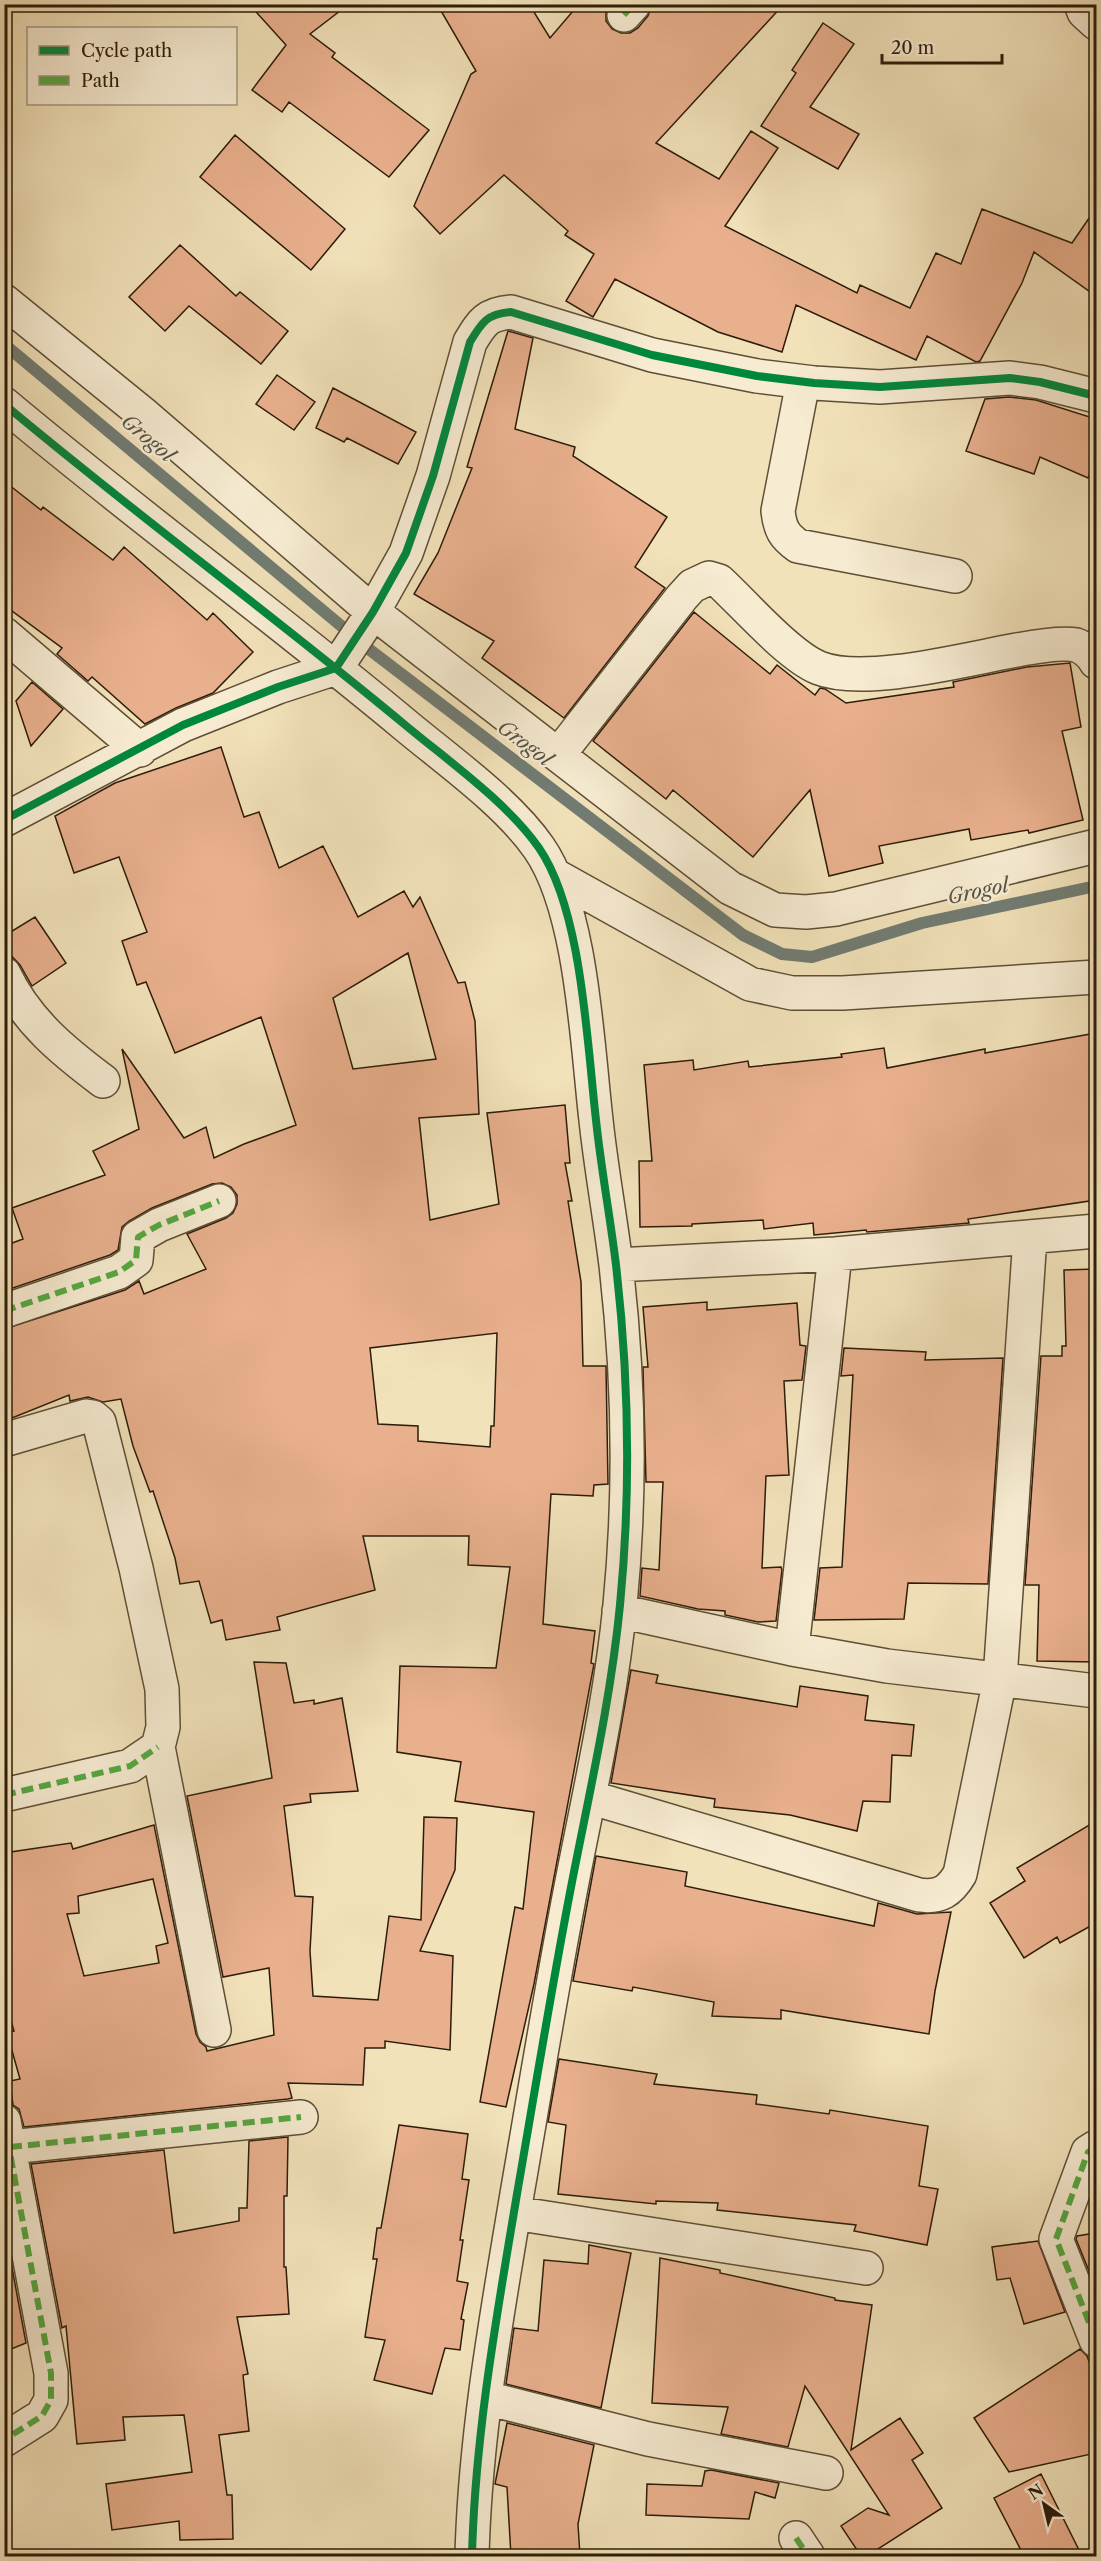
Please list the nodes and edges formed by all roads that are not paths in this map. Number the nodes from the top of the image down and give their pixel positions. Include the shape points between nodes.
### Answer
1 (1082, 4) edge
2 (1096, 23) edge
3 (4, 301) edge
4 (803, 382) junction
5 (1096, 396) edge
6 (4, 404) edge
7 (955, 576) dead end
8 (372, 615) junction
9 (4, 634) edge
10 (1096, 662) edge
11 (338, 666) junction
12 (140, 750) junction
13 (559, 754) junction
14 (4, 820) edge
15 (1096, 846) edge
16 (554, 875) junction
17 (4, 974) edge
18 (1096, 977) edge
19 (103, 1081) dead end
20 (219, 1202) dead end
21 (1096, 1231) edge
22 (1030, 1237) junction
23 (834, 1254) junction
24 (616, 1265) junction
25 (4, 1311) edge
26 (4, 1440) edge
27 (619, 1611) junction
28 (792, 1649) junction
29 (1000, 1679) junction
30 (1096, 1691) edge
31 (158, 1747) junction
32 (4, 1795) edge
33 (589, 1797) junction
34 (214, 2030) dead end
35 (301, 2117) dead end
36 (7, 2134) edge
37 (1096, 2147) edge
38 (514, 2213) junction
39 (866, 2268) dead end
40 (1096, 2340) edge
41 (486, 2398) junction
42 (4, 2440) edge
43 (826, 2473) dead end
44 (472, 2556) edge

1 - 2 street via 1084,12
3 - 8 street via 142,413
4 - 5 street via 880,387 1010,378
4 - 7 street via 778,511 780,529 787,538 798,546
4 - 8 street via 652,355 541,319 512,312 494,313 480,325 470,342 420,515 406,553
6 - 11 street
8 - 11 street
8 - 13 street
9 - 12 street
10 - 13 street via 1091,654 1075,645 1038,646 858,675 820,669 789,648 719,581 710,578 692,586 682,597
11 - 12 street via 183,725
11 - 16 street via 494,800 539,847
12 - 14 street
13 - 15 street via 730,888 775,910 836,909
16 - 18 street via 750,984 792,993
16 - 24 street via 563,898 582,993 600,1163
17 - 19 street via 33,1020 62,1051
20 - 25 street via 138,1237 136,1260 119,1272
21 - 22 street
22 - 23 street
22 - 29 street
23 - 24 street
23 - 28 street
24 - 27 street via 628,1480
26 - 31 street via 86,1416 99,1422 162,1689 163,1727
27 - 28 street
27 - 33 street
28 - 29 street via 887,1666
29 - 30 street
29 - 33 street via 960,1874 954,1884 932,1897
31 - 32 street via 130,1766
31 - 34 street
33 - 38 street
35 - 36 street
36 - 42 street via 51,2373 51,2400 42,2416
37 - 40 street via 1088,2152 1056,2239
38 - 39 street
38 - 41 street
41 - 43 street via 648,2439
41 - 44 street via 474,2490

